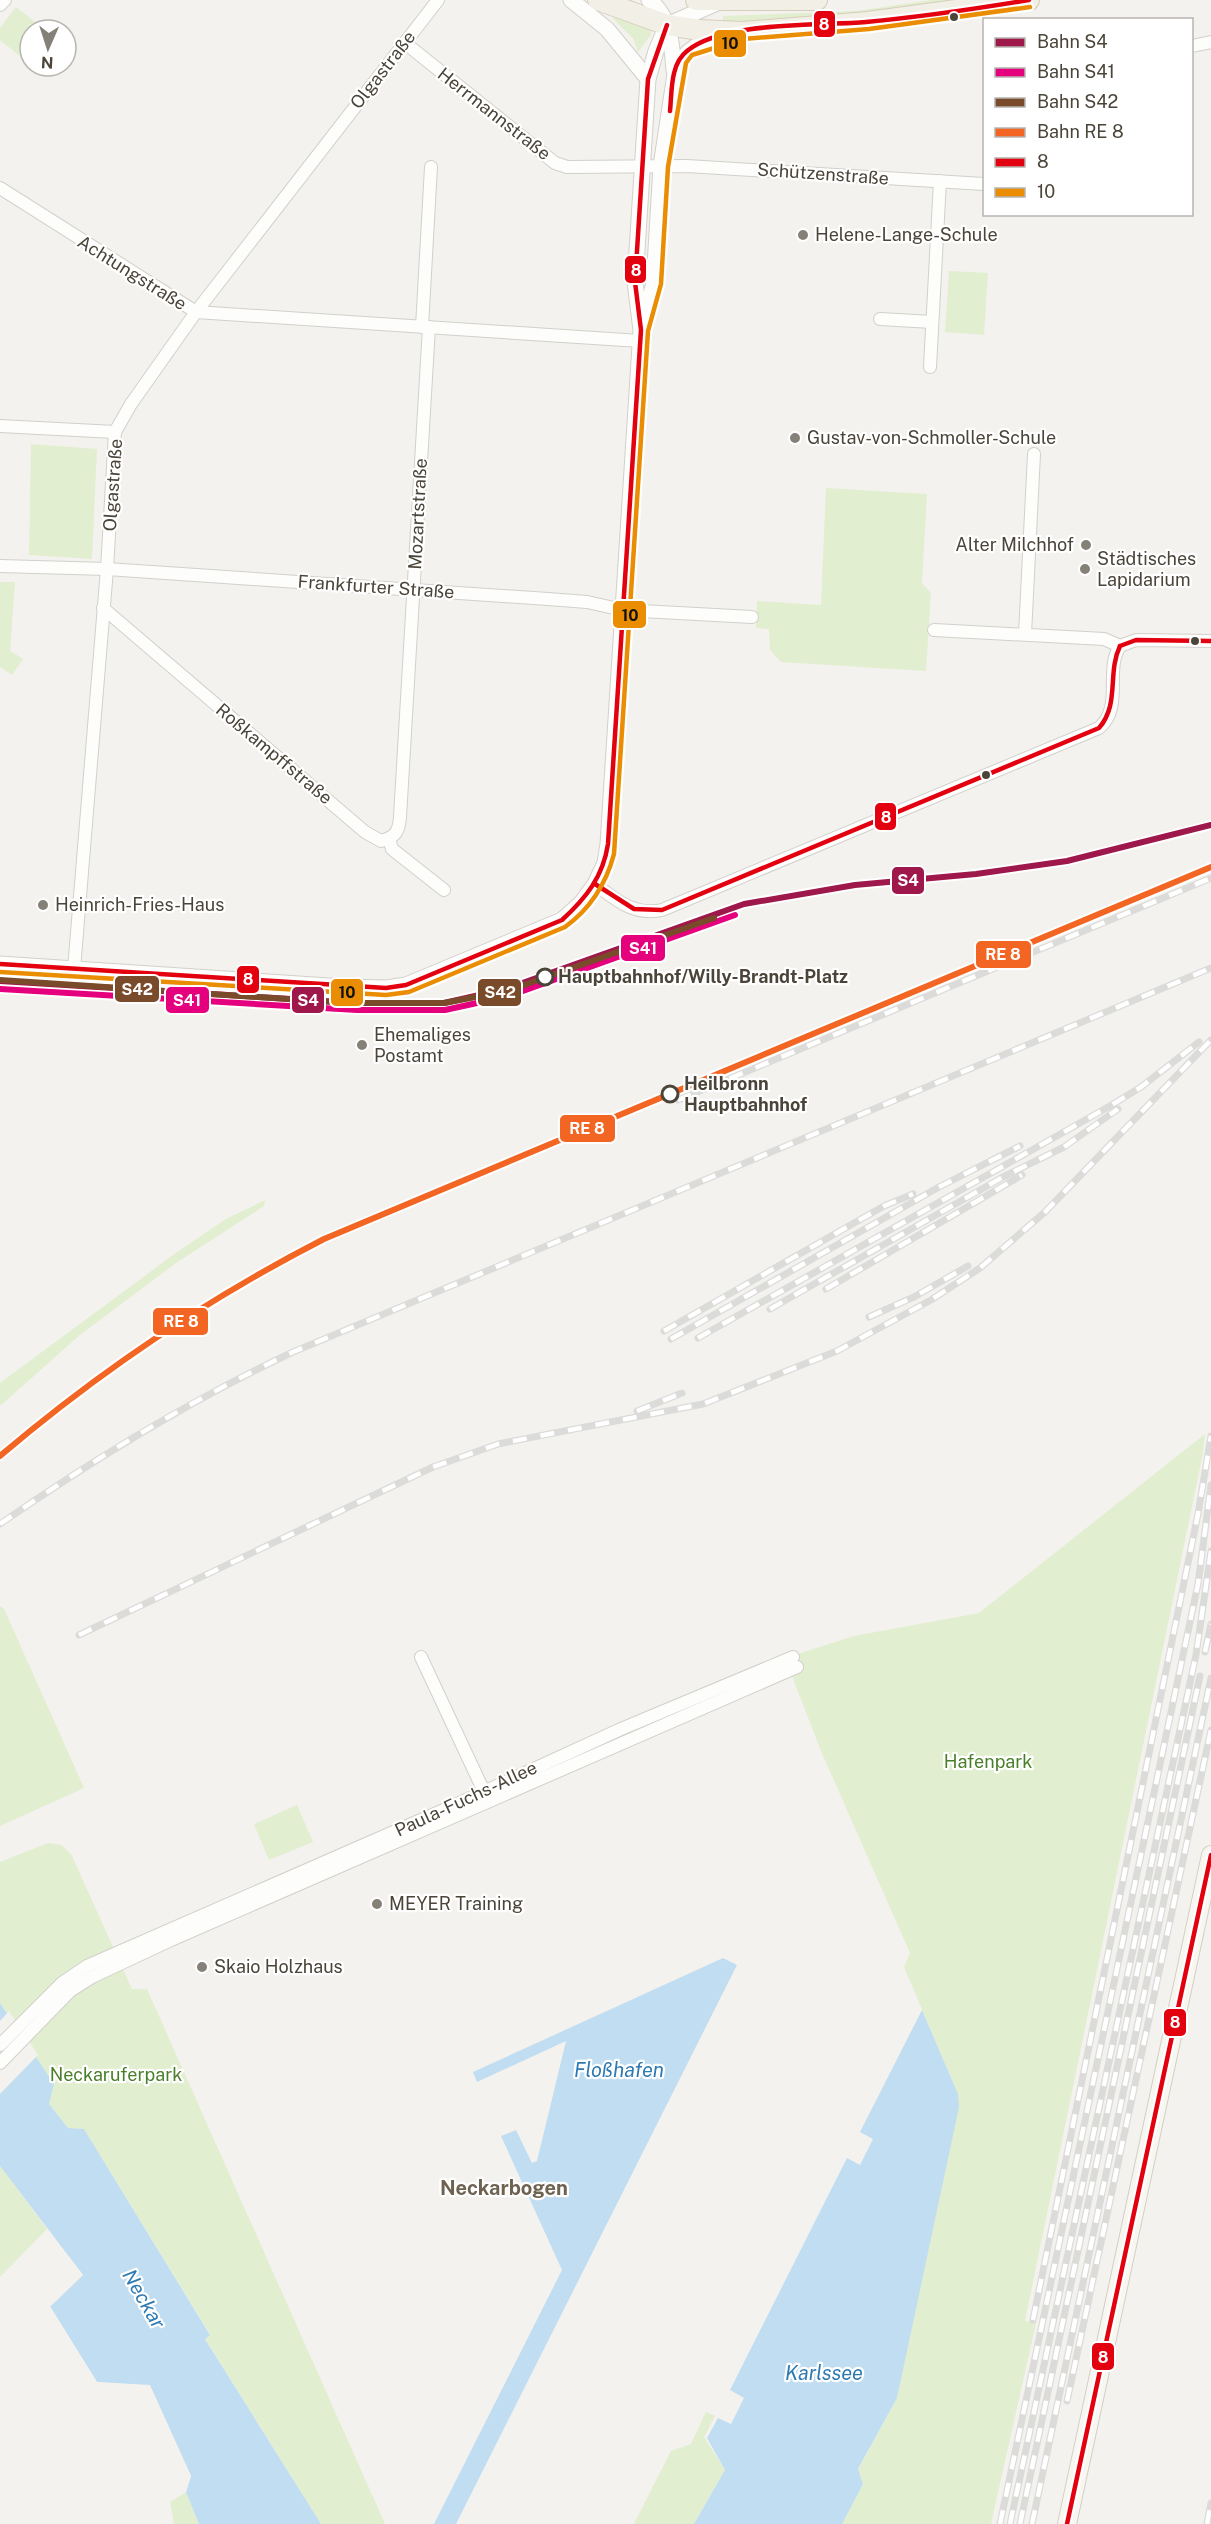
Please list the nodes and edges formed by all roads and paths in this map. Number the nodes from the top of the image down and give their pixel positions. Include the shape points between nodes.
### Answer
1 (5, 0) edge
2 (438, 0) edge
3 (571, 0) edge
4 (597, 0) edge
5 (650, 0) edge
6 (696, 0) edge
7 (817, 0) edge
8 (1029, 0) edge
9 (721, 2) junction
10 (0, 5) edge
11 (668, 24) junction
12 (742, 32) junction
13 (1211, 42) edge
14 (405, 43) junction
15 (1193, 46) edge
16 (675, 74) junction
17 (648, 79) junction
18 (643, 165) junction
19 (661, 166) junction
20 (431, 167) dead end
21 (940, 181) junction
22 (983, 184) edge
23 (0, 188) edge
24 (196, 312) junction
25 (880, 319) dead end
26 (932, 322) junction
27 (425, 327) junction
28 (640, 336) junction
29 (930, 367) dead end
30 (0, 426) edge
31 (115, 432) junction
32 (1034, 454) dead end
33 (0, 566) edge
34 (107, 569) junction
35 (414, 590) junction
36 (103, 608) junction
37 (623, 610) junction
38 (752, 617) dead end
39 (934, 630) dead end
40 (1025, 634) junction
41 (1211, 641) edge
42 (1120, 646) junction
43 (389, 839) junction
44 (595, 884) junction
45 (444, 890) dead end
46 (0, 964) edge
47 (74, 969) junction
48 (421, 1657) dead end
49 (621, 1729) junction
50 (626, 1742) junction
51 (486, 1797) junction
52 (1211, 1855) edge
53 (66, 1987) junction
54 (0, 2045) edge
55 (0, 2063) edge
56 (1067, 2524) edge

1 - 10 street
2 - 14 street, Olgastraße
3 - 17 street via 608,29
4 - 11 main road
5 - 11 street
6 - 9 main road
7 - 9 main road
8 - 12 main road via 868,22
9 - 11 street
11 - 12 main road
11 - 16 street
11 - 17 street
12 - 16 street via 688,50 679,60
13 - 15 street
14 - 18 street, Herrmannstraße via 555,163 567,167
14 - 24 street, Olgastraße
16 - 19 street
17 - 18 street
18 - 19 street, Herrmannstraße
18 - 28 street via 635,282
19 - 21 street, Schützenstraße
19 - 28 street via 654,283
20 - 27 street
21 - 22 street, Schützenstraße
21 - 26 street
23 - 24 street, Achtungstraße
24 - 27 street, Achtungstraße
24 - 31 street, Olgastraße
25 - 26 street
26 - 29 street
27 - 28 street, Achtungstraße
27 - 35 street, Mozartstraße
28 - 37 street
30 - 31 street
31 - 34 street, Olgastraße
32 - 40 street
33 - 34 street, Frankfurter Straße
34 - 35 street, Frankfurter Straße
34 - 36 street, Olgastraße
35 - 37 street, Frankfurter Straße via 587,602
35 - 43 street, Mozartstraße via 400,825
36 - 43 street, Roßkampffstraße via 371,836 381,841
36 - 47 street, Olgastraße
37 - 38 street, Frankfurter Straße
37 - 44 street via 608,844
39 - 40 street
40 - 42 street via 1104,639
41 - 42 street via 1136,640
42 - 44 street via 1115,655 1110,713 1099,728 662,910 624,906
43 - 45 street, Roßkampffstraße via 392,849
44 - 47 street via 562,920 394,987
46 - 47 street
48 - 51 street
49 - 50 street
49 - 50 street, Paula-Fuchs-Allee via 795,1662
49 - 51 street, Paula-Fuchs-Allee
50 - 51 street, Paula-Fuchs-Allee
51 - 53 street, Paula-Fuchs-Allee via 140,1947
52 - 56 main road
53 - 54 street
53 - 55 street

